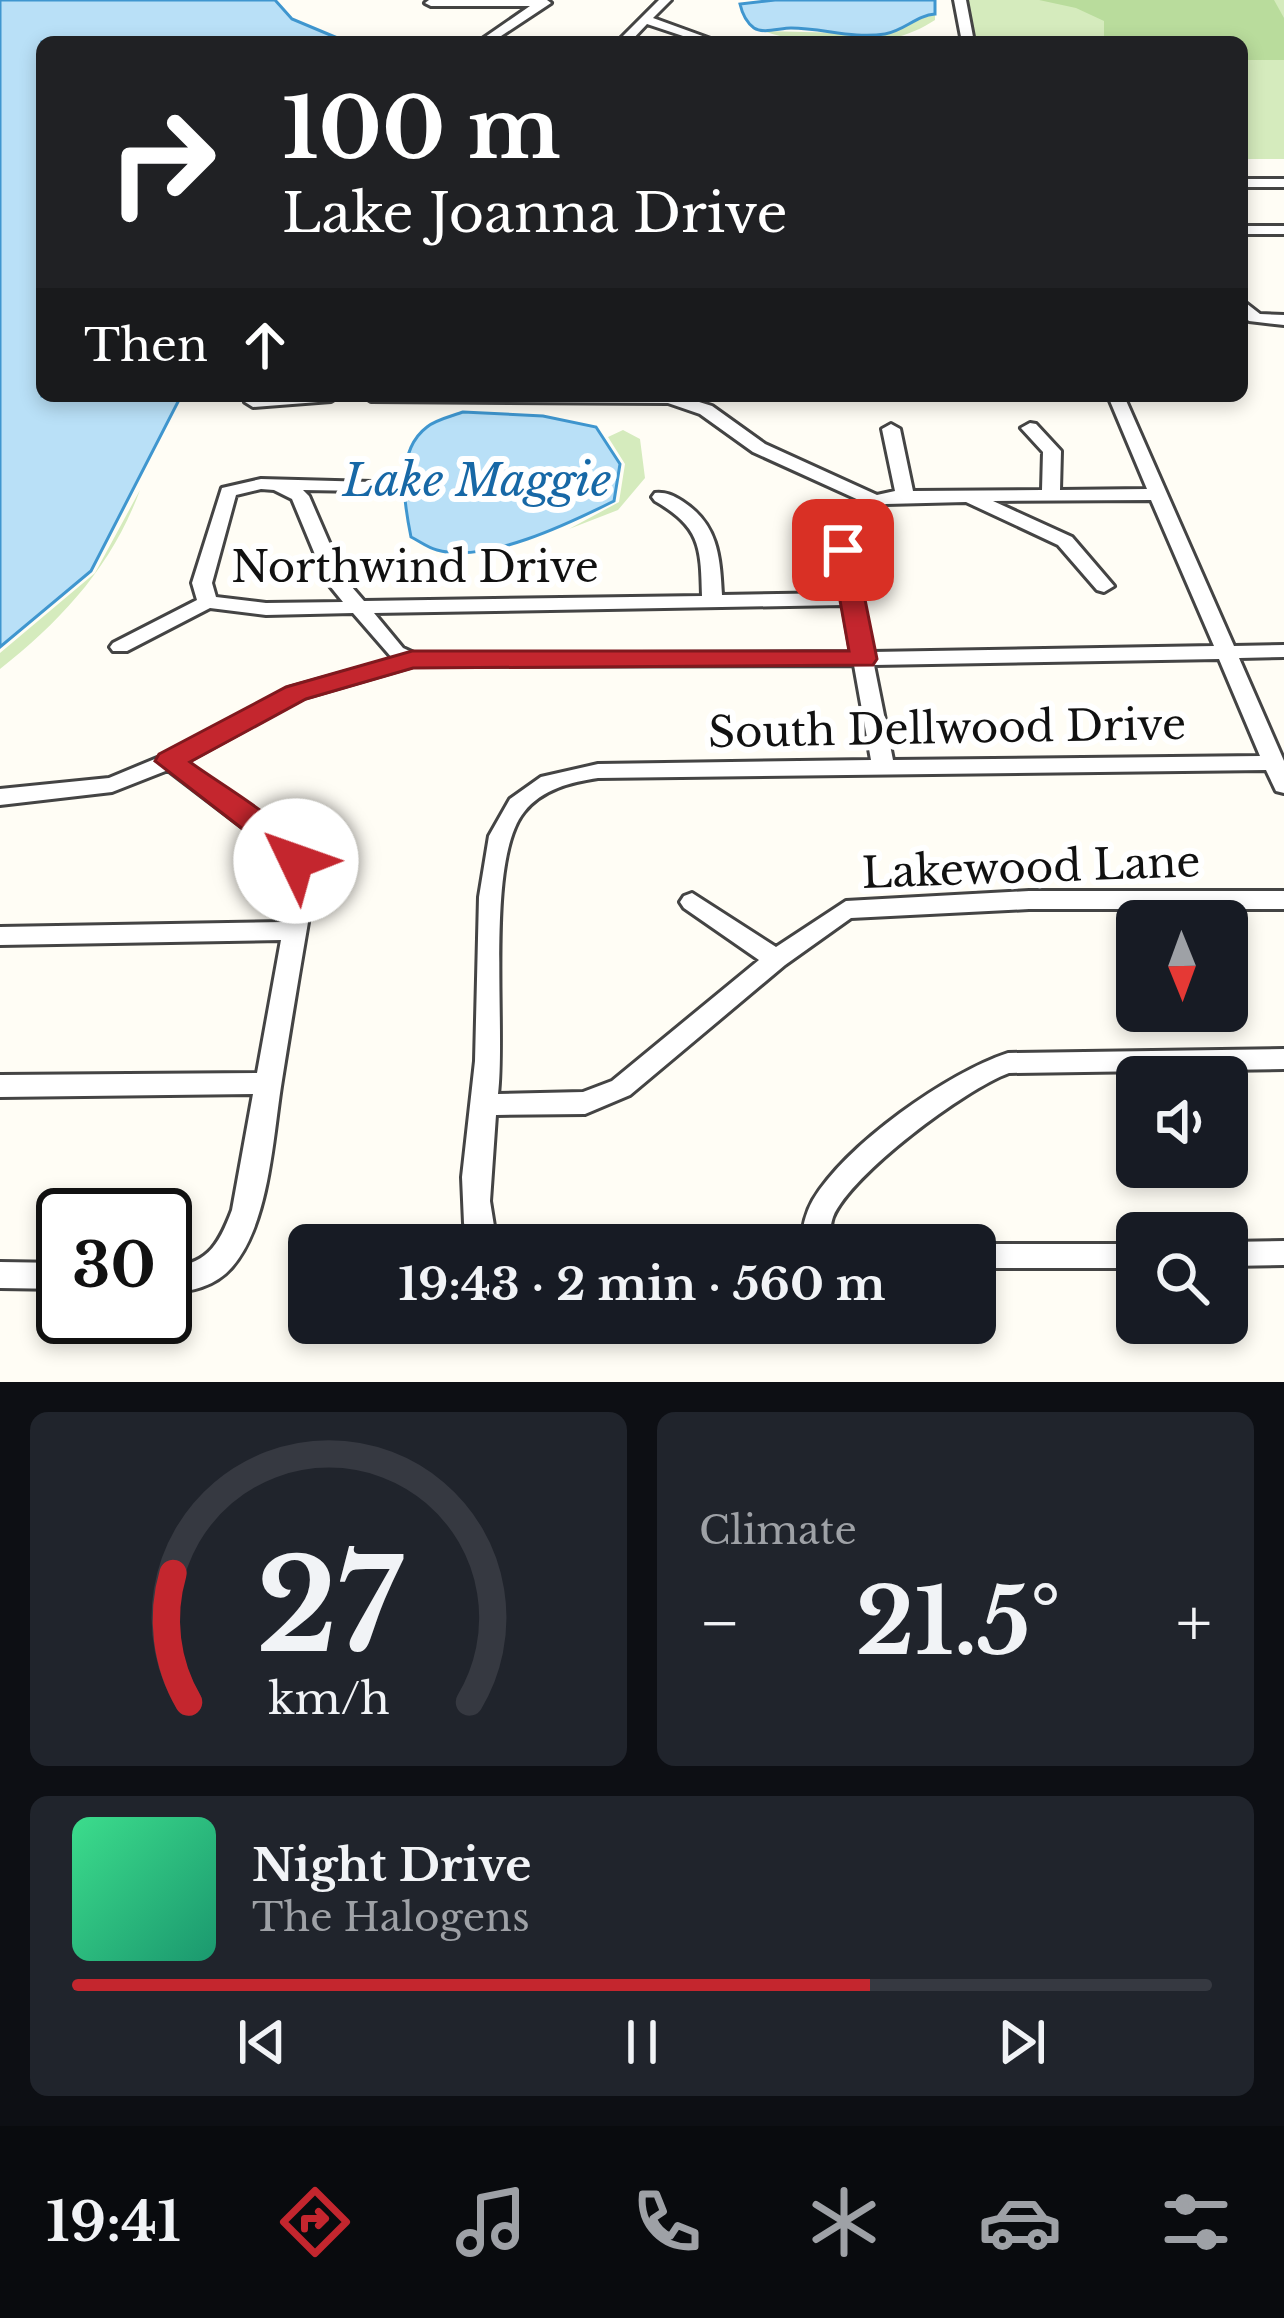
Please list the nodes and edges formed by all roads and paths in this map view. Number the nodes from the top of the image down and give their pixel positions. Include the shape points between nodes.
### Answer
1 (665, 0) edge
2 (960, 0) edge
3 (548, 2) edge
4 (431, 4) dead end
5 (646, 20) junction
6 (494, 36) edge
7 (629, 36) edge
8 (695, 36) edge
9 (967, 36) edge
10 (1248, 183) edge
11 (1284, 183) edge
12 (1248, 230) edge
13 (1284, 230) edge
14 (1248, 311) edge
15 (1284, 320) edge
16 (681, 402) edge
17 (1119, 402) edge
18 (1030, 428) dead end
19 (891, 429) dead end
20 (366, 485) dead end
21 (281, 486) junction
22 (1157, 494) junction
23 (1051, 495) junction
24 (967, 496) junction
25 (661, 497) dead end
26 (905, 497) junction
27 (874, 500) junction
28 (1104, 586) dead end
29 (853, 599) junction
30 (712, 600) junction
31 (207, 602) junction
32 (360, 606) junction
33 (120, 647) dead end
34 (1284, 651) edge
35 (1227, 652) junction
36 (412, 659) junction
37 (863, 659) junction
38 (170, 761) junction
39 (1273, 763) junction
40 (883, 768) junction
41 (1284, 786) edge
42 (0, 797) edge
43 (1284, 900) edge
44 (692, 902) dead end
45 (295, 931) junction
46 (0, 936) edge
47 (776, 959) junction
48 (1284, 1059) edge
49 (270, 1083) junction
50 (0, 1086) edge
51 (485, 1105) junction
52 (480, 1224) edge
53 (819, 1224) edge
54 (1284, 1253) edge
55 (1248, 1254) edge
56 (996, 1256) edge
57 (1116, 1256) edge
58 (0, 1275) edge
59 (36, 1276) edge
60 (192, 1277) edge

1 - 5 street
2 - 9 street
3 - 4 street
3 - 6 street
5 - 7 street
5 - 8 street
10 - 11 street
12 - 13 street
14 - 15 street
16 - 27 street
17 - 22 street
18 - 23 street via 1052,451
19 - 26 street
20 - 21 street
21 - 31 street via 243,487 224,497 202,584
21 - 32 street via 300,496 336,581
22 - 23 street
22 - 35 street
23 - 24 street
24 - 26 street
24 - 28 street via 1065,541
25 - 30 street via 706,534
26 - 27 street
27 - 29 street via 843,536
29 - 30 street, Northwind Drive
29 - 37 street
30 - 32 street, Northwind Drive
31 - 32 street, Northwind Drive
31 - 33 street
32 - 36 street via 396,652
34 - 35 street
35 - 37 street
35 - 39 street
36 - 37 street
36 - 38 street via 296,693
37 - 40 street
38 - 42 street via 100,788
38 - 45 street via 296,861 302,887
39 - 40 street, South Dellwood Drive
39 - 41 street
40 - 51 street, South Dellwood Drive via 621,771 563,777 528,795 507,818 496,864
43 - 47 street, Lakewood Lane via 862,907 836,914
44 - 47 street
45 - 46 street
45 - 49 street
47 - 51 street, Lakewood Lane via 601,1098
48 - 53 street via 984,1069 839,1187
49 - 50 street
49 - 60 street via 246,1210 224,1259
51 - 52 street, South Dellwood Drive
54 - 55 street
56 - 57 street
58 - 59 street

